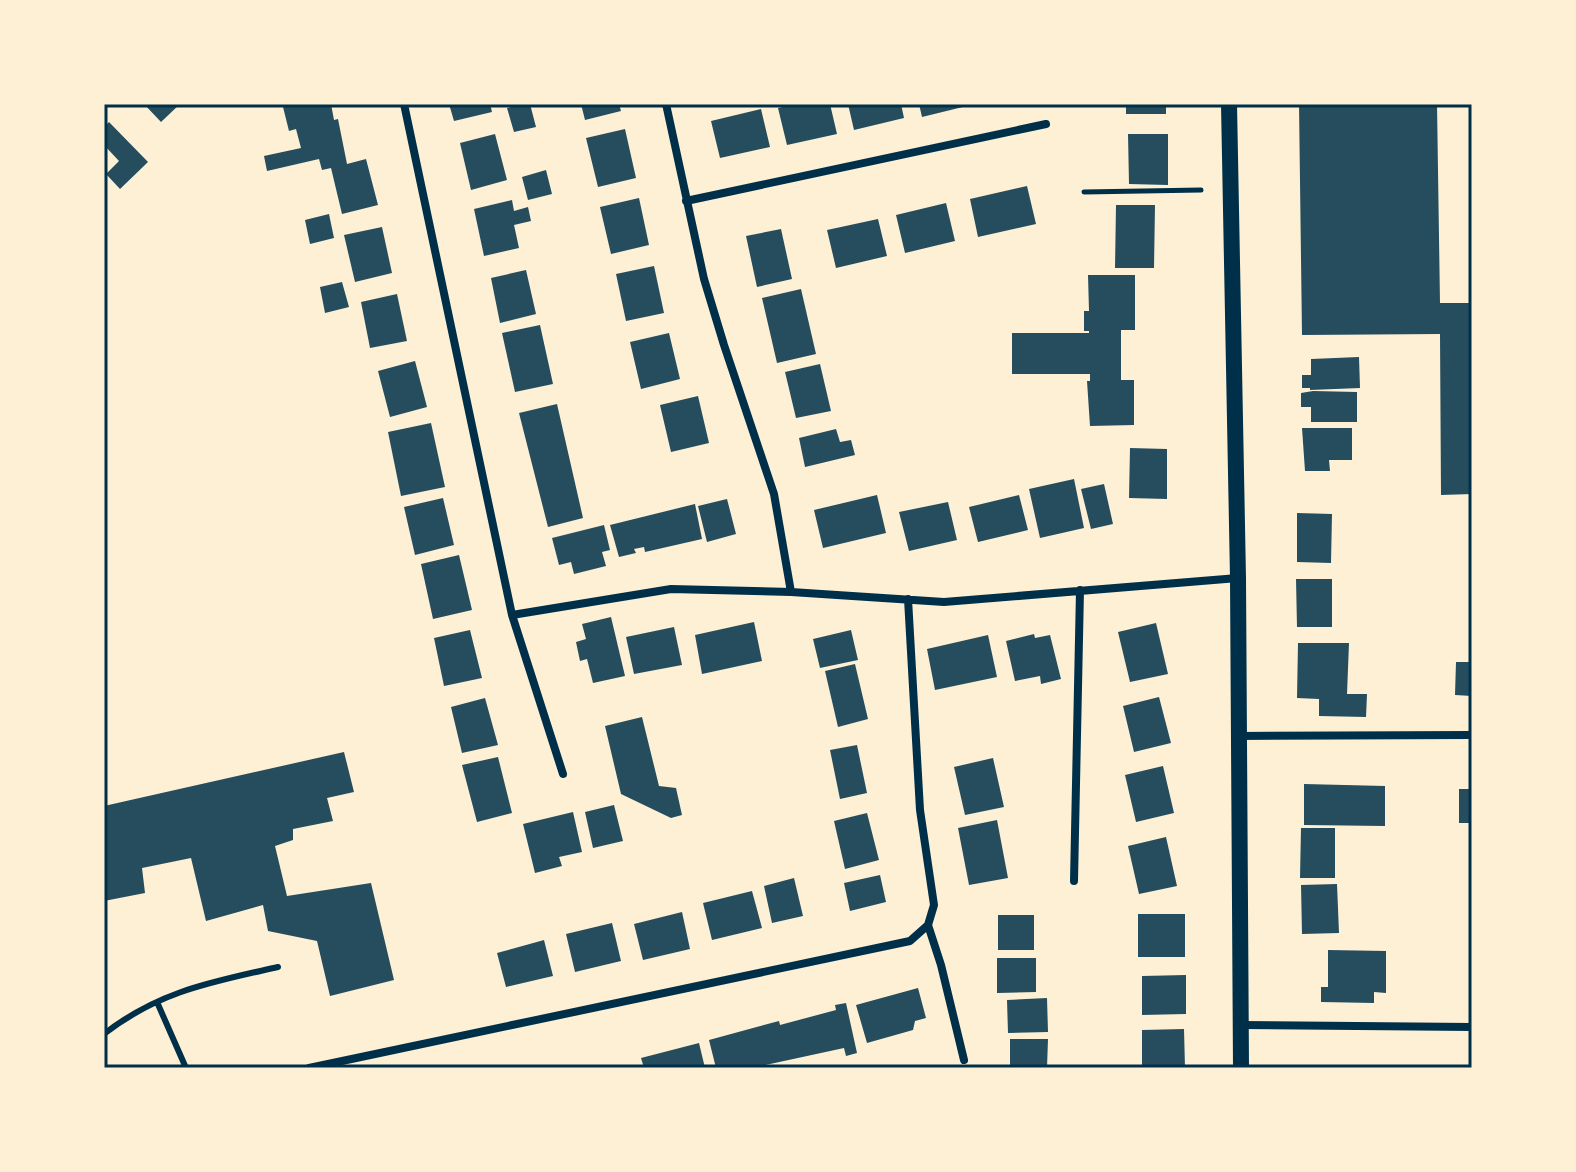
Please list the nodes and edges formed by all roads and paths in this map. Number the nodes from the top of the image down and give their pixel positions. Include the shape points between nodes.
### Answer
1 (404, 104) edge
2 (666, 104) edge
3 (1229, 104) edge
4 (1046, 124) dead end
5 (1201, 190) dead end
6 (1084, 192) dead end
7 (686, 201) junction
8 (1238, 578) junction
9 (1080, 590) junction
10 (791, 592) junction
11 (908, 599) junction
12 (512, 615) junction
13 (1472, 735) edge
14 (1237, 736) junction
15 (563, 774) dead end
16 (1074, 881) dead end
17 (928, 925) junction
18 (278, 967) dead end
19 (157, 1002) junction
20 (1241, 1025) junction
21 (1472, 1027) edge
22 (104, 1034) edge
23 (965, 1064) edge
24 (186, 1068) edge
25 (309, 1068) edge
26 (1241, 1068) edge

1 - 12 street
2 - 7 street
3 - 8 main road
4 - 7 street
5 - 6 path
7 - 10 street via 720,332 774,494
8 - 9 street
8 - 14 main road
9 - 11 street via 944,602
9 - 16 street
10 - 11 street
10 - 12 street via 671,589
11 - 17 street via 920,810 934,905
12 - 15 street
13 - 14 street
14 - 20 main road
17 - 23 street
17 - 25 street via 910,941
18 - 19 lane via 193,986
19 - 22 lane via 130,1013
19 - 24 lane
20 - 21 street
20 - 26 main road

